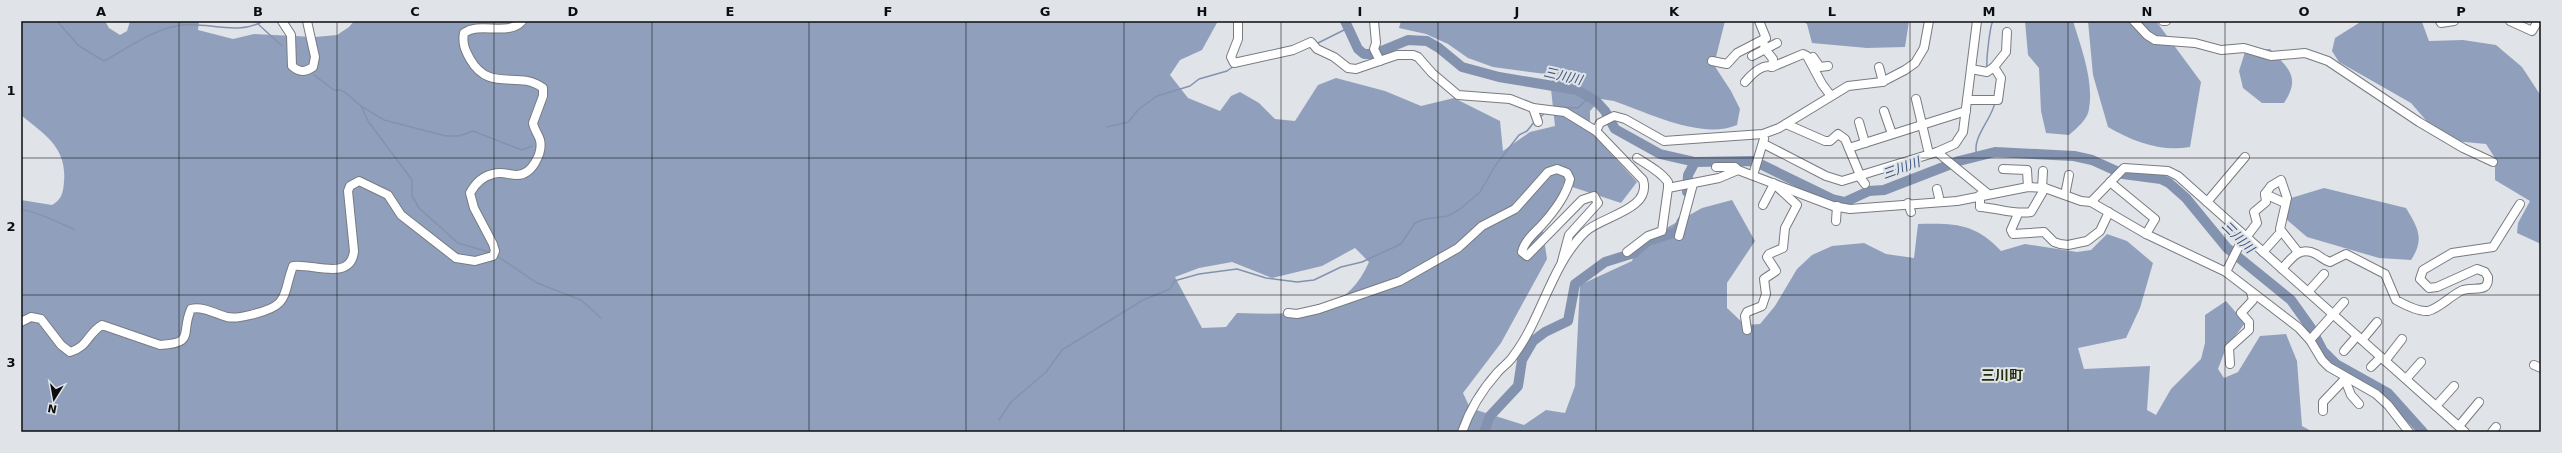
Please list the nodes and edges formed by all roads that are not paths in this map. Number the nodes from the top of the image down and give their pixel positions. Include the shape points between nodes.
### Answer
1 (282, 21) edge
2 (307, 21) edge
3 (522, 21) edge
4 (1238, 21) edge
5 (1374, 21) edge
6 (1759, 21) edge
7 (1929, 21) edge
8 (1977, 21) edge
9 (2134, 21) edge
10 (2163, 21) edge
11 (2166, 21) edge
12 (2440, 21) edge
13 (2454, 21) edge
14 (2510, 21) edge
15 (2538, 21) edge
16 (2007, 32) dead end
17 (1763, 40) junction
18 (1777, 43) dead end
19 (1766, 50) junction
20 (1803, 54) junction
21 (1752, 56) dead end
22 (1380, 60) junction
23 (1712, 61) dead end
24 (1828, 66) dead end
25 (1772, 67) junction
26 (1879, 67) dead end
27 (1971, 69) junction
28 (1991, 69) junction
29 (1745, 82) dead end
30 (1883, 82) junction
31 (1832, 96) junction
32 (1916, 99) dead end
33 (1967, 100) junction
34 (1884, 111) dead end
35 (1966, 111) junction
36 (1859, 122) dead end
37 (1786, 124) junction
38 (1923, 125) junction
39 (1596, 131) junction
40 (1763, 134) junction
41 (1892, 134) junction
42 (1865, 143) junction
43 (1764, 144) junction
44 (1849, 148) junction
45 (1933, 153) junction
46 (2245, 157) dead end
47 (1637, 158) dead end
48 (2493, 162) dead end
49 (1716, 167) dead end
50 (2003, 169) dead end
51 (1738, 170) junction
52 (2043, 171) dead end
53 (1754, 172) junction
54 (1859, 175) junction
55 (2068, 175) dead end
56 (2112, 180) junction
57 (1772, 183) junction
58 (1692, 184) junction
59 (1865, 184) dead end
60 (2028, 187) junction
61 (1668, 188) junction
62 (2043, 188) junction
63 (1937, 189) dead end
64 (1984, 194) junction
65 (2265, 194) junction
66 (2065, 195) junction
67 (1940, 202) junction
68 (2091, 202) junction
69 (2206, 202) junction
70 (1908, 203) junction
71 (2286, 203) junction
72 (2520, 204) dead end
73 (1763, 205) dead end
74 (1837, 206) junction
75 (1911, 212) dead end
76 (2109, 212) junction
77 (2018, 214) junction
78 (1836, 221) dead end
79 (2280, 233) dead end
80 (2146, 234) junction
81 (1679, 236) dead end
82 (2246, 237) junction
83 (1627, 252) dead end
84 (2263, 252) junction
85 (2298, 252) junction
86 (1562, 264) junction
87 (2282, 268) junction
88 (2226, 272) junction
89 (2324, 274) dead end
90 (2251, 292) junction
91 (2308, 292) junction
92 (2344, 302) dead end
93 (1288, 313) dead end
94 (2332, 314) junction
95 (21, 322) edge
96 (2377, 322) dead end
97 (1747, 330) dead end
98 (2360, 338) junction
99 (2311, 339) junction
100 (2402, 339) dead end
101 (2344, 351) dead end
102 (2383, 359) junction
103 (2422, 362) dead end
104 (2230, 364) dead end
105 (2371, 367) dead end
106 (2406, 379) junction
107 (2343, 380) junction
108 (2454, 386) dead end
109 (2480, 402) dead end
110 (2359, 404) dead end
111 (2436, 406) junction
112 (2323, 411) dead end
113 (2462, 429) edge
114 (1462, 432) edge
115 (2409, 432) edge

1 - 2 street via 291,35 292,66 298,71 306,72 313,66 315,57
3 - 95 street via 507,28 469,29 464,33 463,41 474,65 490,79 527,80 543,88 543,96 533,123 540,141 536,163 527,172 518,176 501,172 492,174 474,186 470,192 474,208 493,244 495,251 492,256 475,261 456,258 402,215 388,195 366,182 359,181 350,186 348,191 354,251 352,260 348,265 335,269 293,266 285,297 278,306 269,310 229,317 191,309 186,336 179,343 160,345 102,325 81,349 70,352 61,345 41,319 31,317
4 - 22 street via 1238,39 1231,57 1234,63 1294,50 1311,42 1317,49 1334,57 1348,68 1363,68
5 - 22 street via 1374,49
6 - 17 street via 1766,38
7 - 30 street via 1924,48 1915,63
8 - 27 street
9 - 48 street via 2156,40 2195,43 2221,50 2244,48 2271,56 2305,53 2328,61 2419,122
10 - 11 street
12 - 13 street
14 - 15 street via 2532,31
16 - 28 street via 2006,52
17 - 19 street
17 - 23 street via 1737,53 1727,64
18 - 19 street
19 - 21 street
19 - 25 street via 1773,59
20 - 24 street via 1809,52 1817,65 1823,68
20 - 25 street
20 - 31 street via 1810,59 1815,73
22 - 39 street via 1397,55 1413,55 1458,95 1510,99 1536,115 1549,111 1565,112 1590,130
25 - 29 street via 1768,65 1761,68
26 - 30 street
27 - 28 street
27 - 33 street
28 - 33 street via 2001,78 1995,100
30 - 31 street via 1870,85 1855,84
31 - 37 street
32 - 38 street
33 - 35 street
34 - 41 street
35 - 38 street
35 - 45 street via 1961,138 1955,144
36 - 42 street
37 - 40 street
37 - 44 street via 1825,141 1830,141 1838,134 1845,139
38 - 41 street
38 - 45 street
39 - 40 street via 1604,120 1614,116 1625,119 1664,141
39 - 86 street via 1640,174 1645,186 1643,195 1628,209 1607,217 1586,232
40 - 43 street
41 - 42 street
42 - 44 street
43 - 53 street
43 - 54 street via 1836,180 1842,181
44 - 54 street via 1855,158
45 - 54 street
45 - 64 street via 1959,170
46 - 69 street
47 - 61 street via 1661,174 1668,182
49 - 51 street via 1735,167
50 - 60 street via 2027,170
51 - 53 street
51 - 58 street via 1719,178
52 - 62 street
53 - 57 street
54 - 59 street
55 - 66 street
56 - 68 street
56 - 69 street via 2124,168 2168,171 2178,176
56 - 80 street via 2155,219
57 - 73 street
57 - 74 street
57 - 97 street via 1797,205 1785,228 1783,248 1769,254 1767,258 1776,271 1764,279 1766,294 1762,306 1747,312 1745,316
58 - 61 street
58 - 81 street
60 - 62 street
60 - 64 street
61 - 83 street via 1662,231 1648,236
62 - 66 street
62 - 77 street via 2031,212
63 - 67 street
64 - 67 street via 1957,201
64 - 77 street via 1980,207 2003,208
65 - 71 street
65 - 71 street via 2271,186 2281,180 2287,198
65 - 82 street via 2266,202 2254,212 2257,223
66 - 68 street
67 - 70 street
68 - 76 street
69 - 82 street
70 - 74 street via 1850,209
70 - 75 street
71 - 85 street via 2280,229
72 - 85 street via 2493,247 2452,253 2423,270 2420,280 2429,288 2437,287 2477,269 2485,272 2488,277 2487,284 2482,289 2462,291 2429,310 2414,308 2396,300 2385,274 2354,258 2342,255 2330,262 2316,254
74 - 78 street
76 - 77 street via 2098,234 2087,241 2068,245 2054,242 2044,232 2013,234 2011,230
76 - 80 street
79 - 84 street
80 - 88 street
82 - 84 street
82 - 88 street
84 - 87 street
85 - 87 street
86 - 93 street via 1561,259 1569,235 1594,208 1598,199 1594,196 1582,200 1527,256 1522,252 1528,240 1555,209 1566,191 1570,179 1567,173 1558,169 1548,172 1515,209 1482,226 1458,248 1400,281 1319,309 1297,314
86 - 114 street via 1514,356 1490,380 1471,406
87 - 91 street
88 - 90 street
89 - 91 street
90 - 99 street
90 - 104 street via 2253,300 2241,313 2250,326 2249,330 2229,348
91 - 94 street
92 - 94 street
94 - 98 street
94 - 99 street
96 - 98 street
98 - 101 street
98 - 102 street
99 - 107 street via 2322,360
100 - 102 street
102 - 105 street
102 - 106 street
103 - 106 street
106 - 111 street
107 - 110 street
107 - 112 street via 2323,402
107 - 115 street via 2376,394
108 - 111 street
109 - 113 street
111 - 113 street

